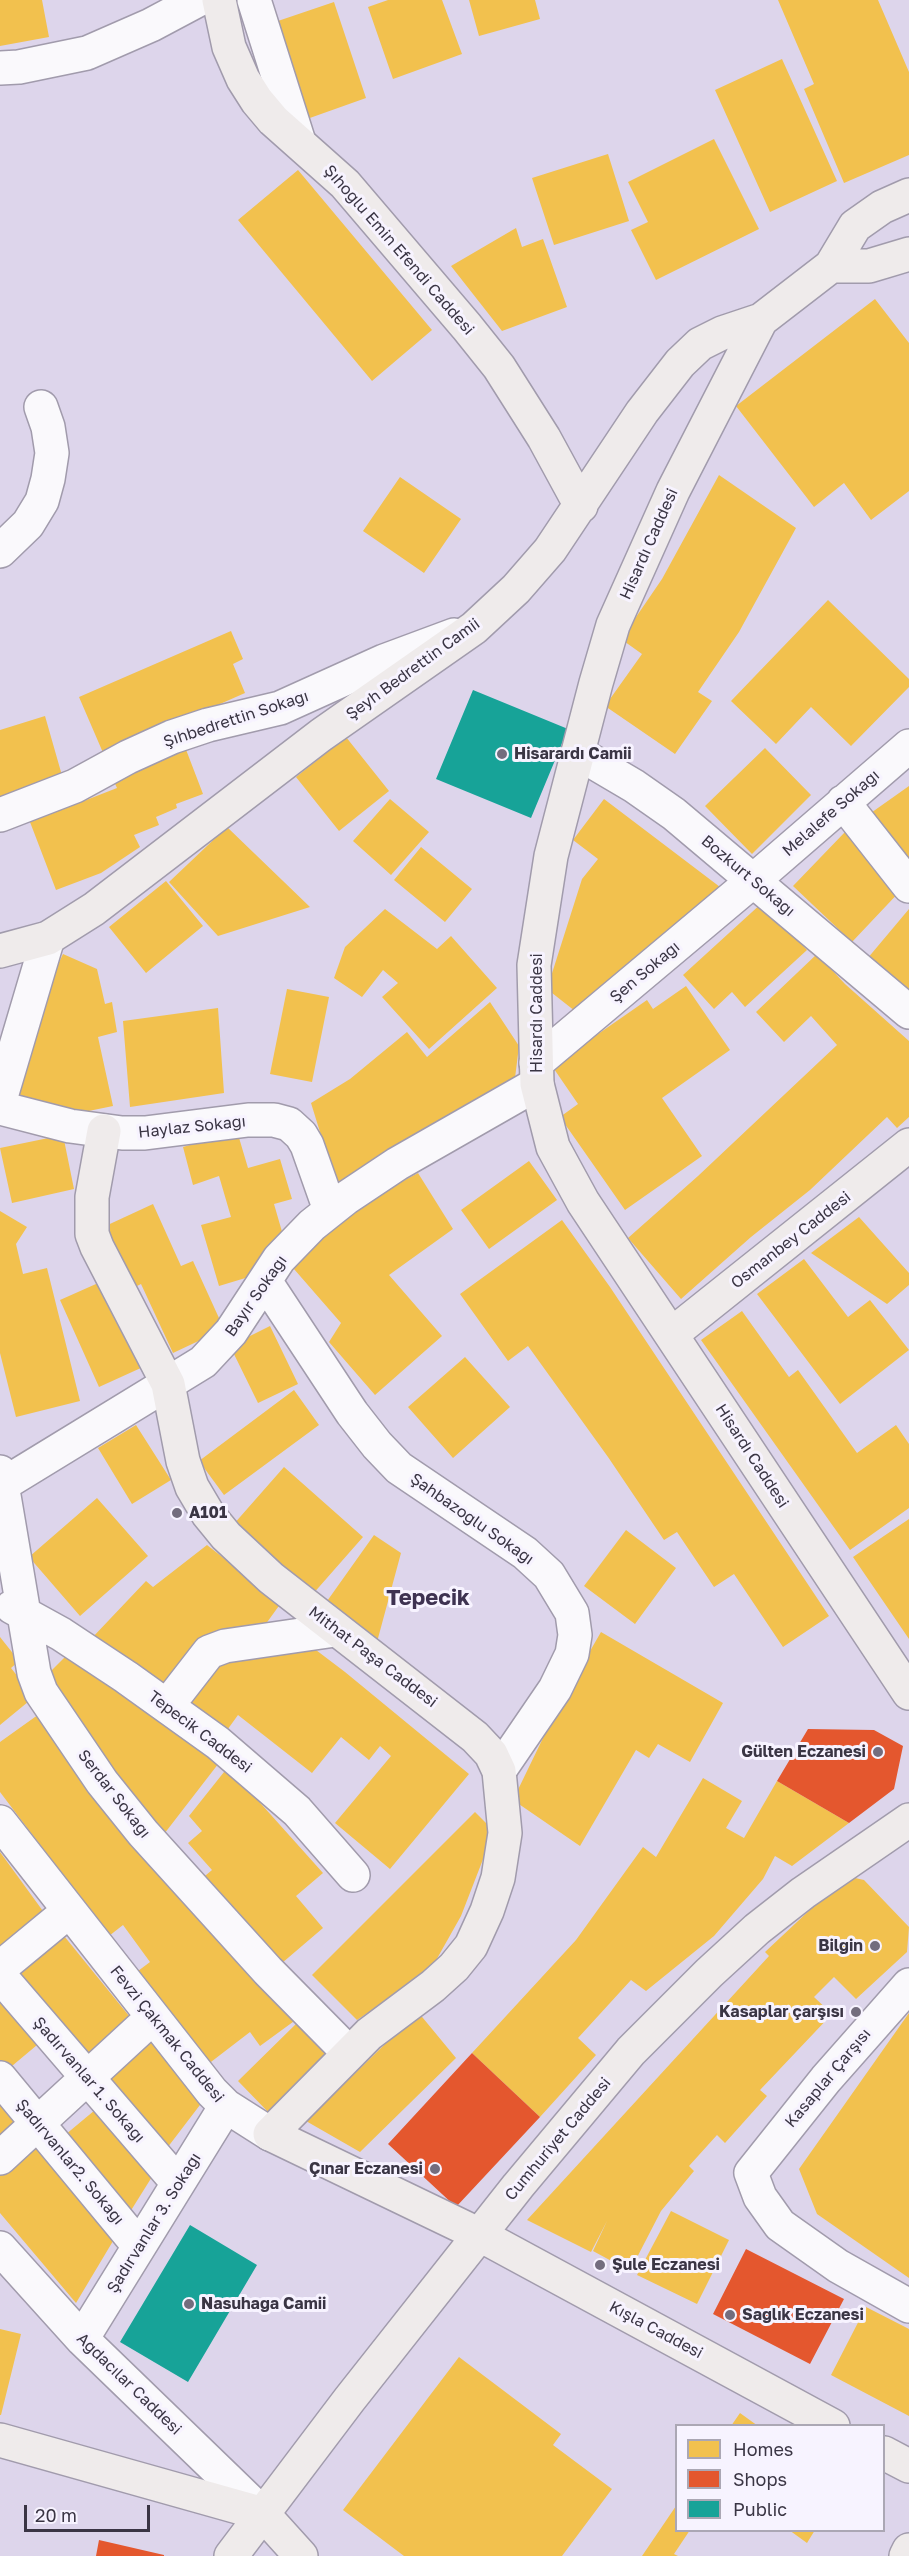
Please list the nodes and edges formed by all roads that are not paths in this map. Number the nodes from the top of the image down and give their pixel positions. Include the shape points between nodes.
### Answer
1 (198, 0) edge
2 (219, 0) edge
3 (257, 1) edge
4 (0, 68) edge
5 (299, 142) junction
6 (909, 195) edge
7 (909, 254) edge
8 (831, 266) junction
9 (761, 320) junction
10 (41, 407) dead end
11 (581, 506) junction
12 (0, 551) edge
13 (474, 627) junction
14 (909, 746) edge
15 (578, 753) junction
16 (843, 802) junction
17 (0, 815) edge
18 (754, 880) junction
19 (909, 886) edge
20 (48, 938) junction
21 (0, 951) edge
22 (909, 1012) edge
23 (536, 1074) junction
24 (0, 1100) edge
25 (0, 1108) edge
26 (105, 1131) junction
27 (909, 1145) edge
28 (330, 1210) junction
29 (265, 1281) junction
30 (672, 1334) junction
31 (168, 1384) junction
32 (1, 1478) edge
33 (13, 1607) edge
34 (335, 1630) junction
35 (909, 1694) edge
36 (167, 1706) junction
37 (499, 1771) junction
38 (909, 1820) edge
39 (0, 1822) edge
40 (353, 1875) dead end
41 (69, 1911) junction
42 (0, 1968) edge
43 (0, 1976) edge
44 (909, 1985) edge
45 (152, 2018) junction
46 (349, 2053) junction
47 (87, 2077) junction
48 (0, 2078) edge
49 (226, 2106) junction
50 (38, 2124) junction
51 (270, 2134) junction
52 (0, 2158) edge
53 (178, 2183) junction
54 (480, 2235) junction
55 (139, 2246) junction
56 (0, 2248) edge
57 (909, 2306) edge
58 (82, 2339) junction
59 (829, 2424) edge
60 (0, 2440) edge
61 (885, 2454) edge
62 (909, 2466) edge
63 (263, 2514) junction
64 (909, 2550) edge
65 (231, 2556) edge
66 (302, 2556) edge
67 (906, 2556) edge

1 - 4 street via 87,53
2 - 5 street, Şıhoğlu Emin Efendi Caddesi via 229,47 243,79 273,120
3 - 5 street
5 - 11 street, Şıhoğlu Emin Efendi Caddesi via 345,184 499,367
6 - 8 street, Hisardı Caddesi via 882,207 855,226
7 - 8 street via 869,266
8 - 9 street, Hisardı Caddesi
9 - 11 street, Şeyh Bedrettin Camii via 700,344 680,363 642,412
9 - 15 street, Hisardı Caddesi via 673,492 613,625
10 - 12 street via 52,453 42,501 28,524
11 - 13 street, Şeyh Bedrettin Camii via 516,589
13 - 17 street, Şıhbedrettin Sokağı via 384,661 280,708 172,737 75,786
13 - 20 street, Şeyh Bedrettin Camii via 321,735 94,909
14 - 16 street, Melalefe Sokağı
15 - 18 street, Bozkurt Sokağı via 674,814
15 - 23 street, Hisardı Caddesi via 551,856 534,965
16 - 18 street, Melalefe Sokağı
16 - 19 street
18 - 22 street, Bozkurt Sokağı
18 - 23 street, Şen Sokağı
20 - 21 street, Şeyh Bedrettin Camii
20 - 24 street
23 - 28 street, Bayır Sokağı
23 - 30 street, Hisardı Caddesi via 553,1147 567,1175
25 - 26 street, Haylaz Sokağı
26 - 28 street, Haylaz Sokağı via 145,1133 248,1120 289,1124 307,1145
26 - 31 street, Mithat Paşa Caddesi via 92,1197 92,1234
27 - 30 street, Osmanbey Caddesi
28 - 29 street, Bayır Sokağı via 279,1259
29 - 31 street, Bayır Sokağı via 217,1349
29 - 37 street, Şahbazoğlu Sokağı via 377,1445 399,1468 525,1553 549,1575 573,1613 572,1654 537,1718
30 - 35 street, Hisardı Caddesi
31 - 32 street, Bayır Sokağı
31 - 34 street, Mithat Paşa Caddesi via 183,1461 208,1514 271,1578
32 - 33 street, Serdar Sokağı
33 - 36 street, Tepecik Caddesi via 61,1634
33 - 46 street, Serdar Sokağı via 41,1692 102,1782 268,1971
34 - 36 street via 225,1646 209,1652
34 - 37 street, Mithat Paşa Caddesi via 475,1737 491,1754
36 - 40 street, Tepecik Caddesi via 263,1780 297,1811
37 - 46 street, Mithat Paşa Caddesi via 505,1833 498,1878 471,1946 433,1986 388,2018
38 - 54 street, Cumhuriyet Caddesi via 802,1893 709,1973 631,2051
39 - 41 street, Fevzi Çakmak Caddesi
41 - 42 street
41 - 45 street, Fevzi Çakmak Caddesi
43 - 47 street, Şadırvanlar 1. Sokağı
44 - 57 street, Kasaplar Çarşısı via 826,2079 751,2174 760,2197 780,2225 838,2266
45 - 47 street
45 - 49 street, Fevzi Çakmak Caddesi
46 - 51 street, Mithat Paşa Caddesi
47 - 50 street
47 - 53 street, Şadırvanlar 1. Sokağı
48 - 50 street, Şadırvanlar2. Sokağı
49 - 51 street, Fevzi Çakmak Caddesi
49 - 53 street, Şadırvanlar 3. Sokağı
50 - 52 street
50 - 55 street, Şadırvanlar2. Sokağı
51 - 54 street, Fevzi Çakmak Caddesi
53 - 55 street, Şadırvanlar 3. Sokağı
54 - 59 street, Kışla Caddesi
54 - 63 street, Cumhuriyet Caddesi
55 - 58 street, Şadırvanlar 3. Sokağı
56 - 58 street, Ağdacılar Caddesi
58 - 63 street, Ağdacılar Caddesi
60 - 63 street
61 - 62 street
63 - 65 street, Cumhuriyet Caddesi
63 - 66 street
64 - 67 street

